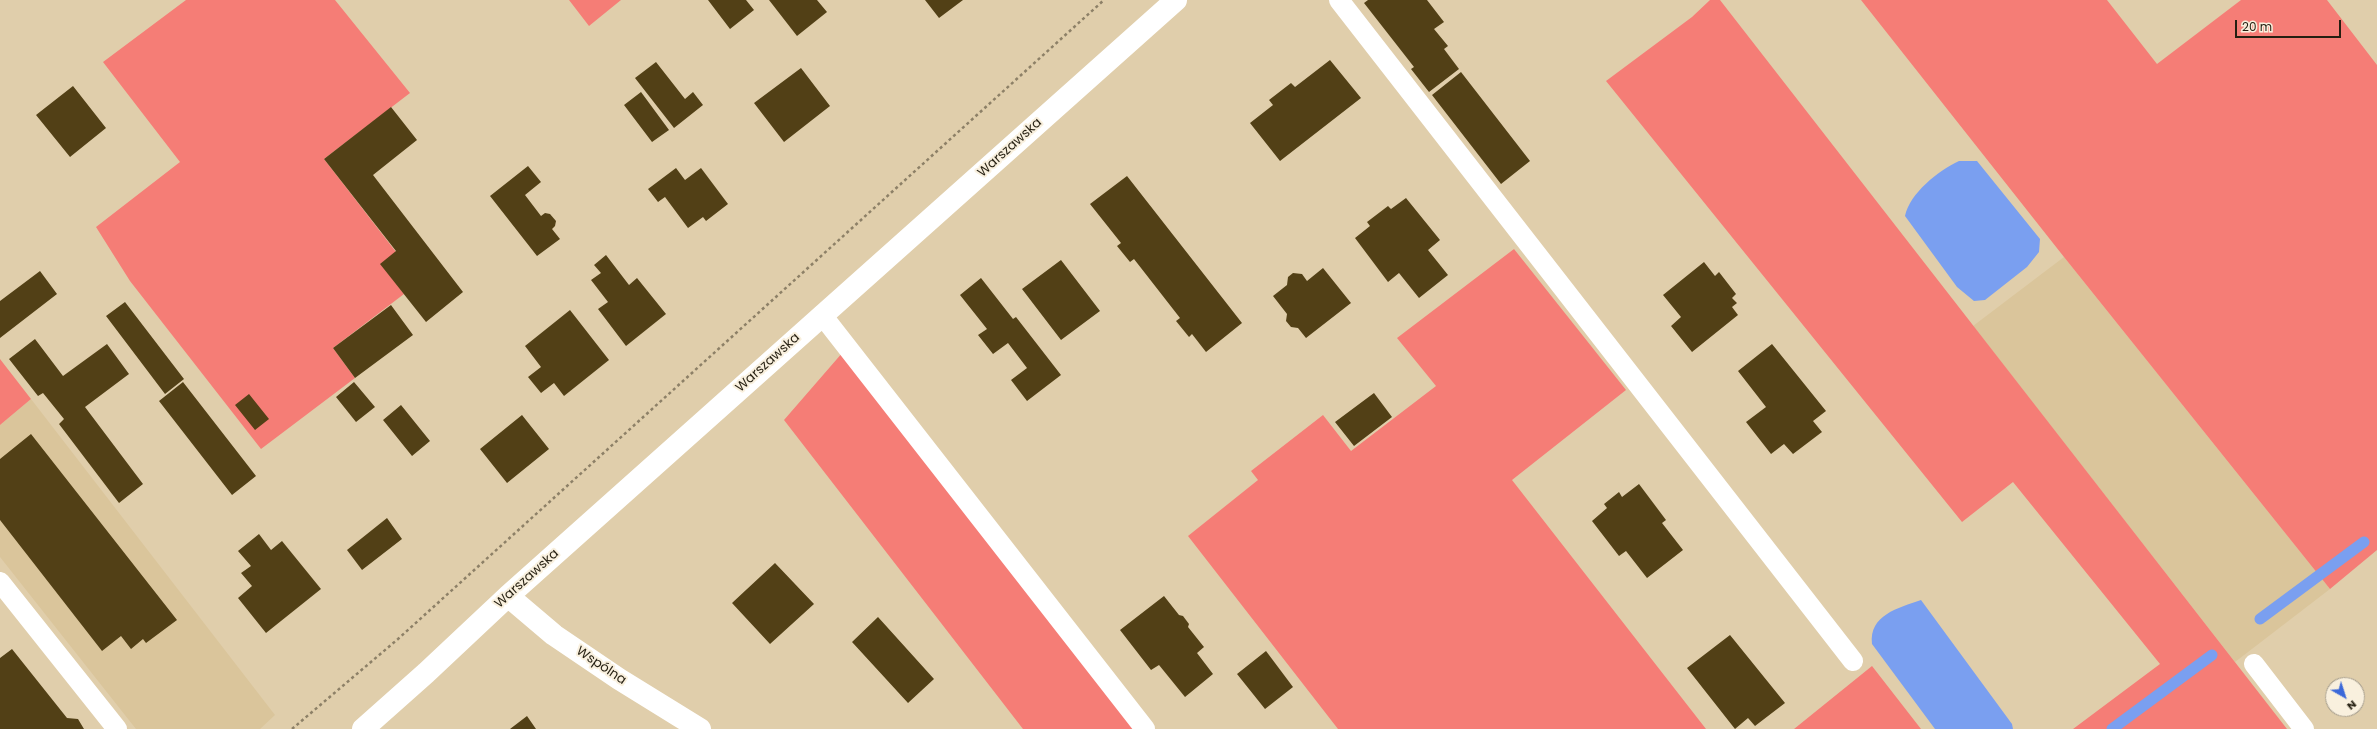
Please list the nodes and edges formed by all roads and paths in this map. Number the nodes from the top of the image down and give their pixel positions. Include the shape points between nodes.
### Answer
1 (1104, 0) edge
2 (1176, 0) edge
3 (1339, 0) edge
4 (822, 315) junction
5 (0, 582) edge
6 (508, 596) junction
7 (1853, 661) dead end
8 (2254, 664) dead end
9 (117, 729) edge
10 (292, 729) edge
11 (363, 729) edge
12 (700, 729) edge
13 (1145, 729) edge
14 (2304, 729) edge

1 - 10 path via 398,639
2 - 4 main road, Warszawska
3 - 7 lane
4 - 6 main road, Warszawska
4 - 13 lane
5 - 9 lane
6 - 11 main road, Warszawska
6 - 12 main road, Wspólna via 554,635 619,680
8 - 14 lane

